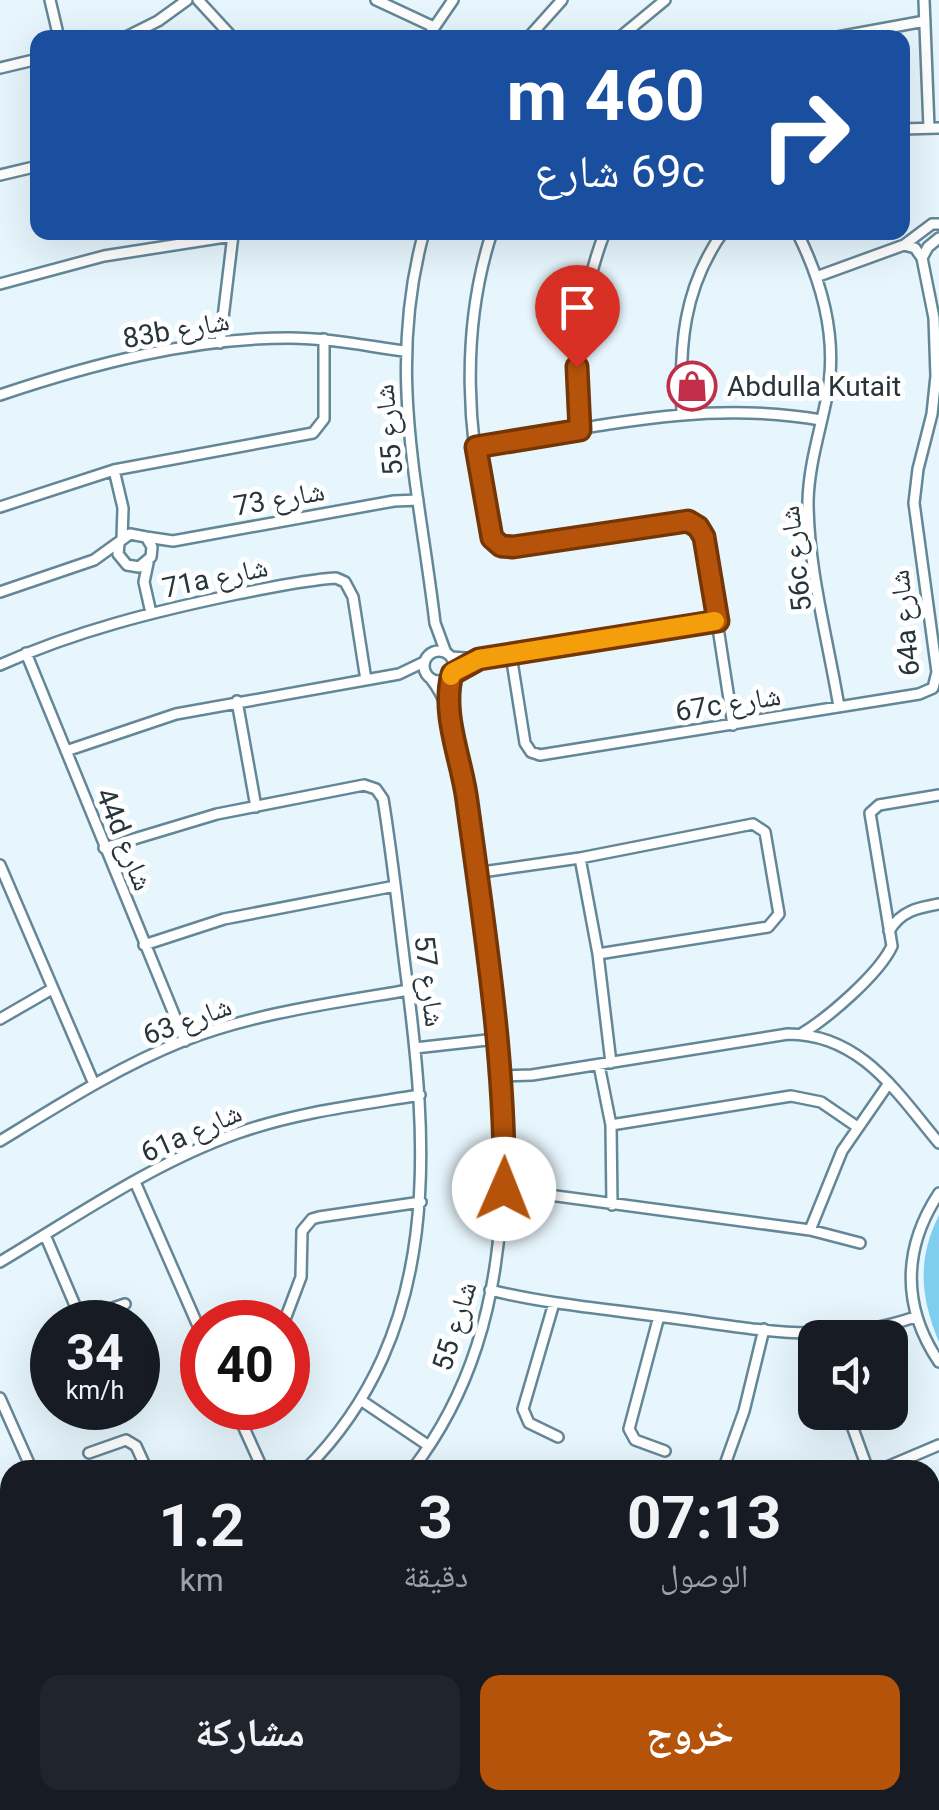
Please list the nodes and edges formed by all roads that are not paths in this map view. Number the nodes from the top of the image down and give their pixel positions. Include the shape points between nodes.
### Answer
1 (50, 0) edge
2 (186, 0) edge
3 (198, 0) edge
4 (376, 0) edge
5 (453, 0) edge
6 (562, 0) edge
7 (666, 0) edge
8 (924, 0) edge
9 (925, 22) junction
10 (434, 26) junction
11 (57, 30) edge
12 (140, 30) edge
13 (226, 30) edge
14 (432, 30) edge
15 (535, 30) edge
16 (629, 30) edge
17 (878, 30) edge
18 (30, 61) edge
19 (0, 68) edge
20 (934, 128) edge
21 (30, 168) edge
22 (0, 175) edge
23 (939, 224) edge
24 (939, 238) edge
25 (190, 240) edge
26 (232, 240) edge
27 (422, 240) edge
28 (490, 240) edge
29 (602, 240) edge
30 (718, 240) edge
31 (800, 240) edge
32 (904, 245) junction
33 (922, 258) junction
34 (816, 276) junction
35 (0, 284) edge
36 (324, 339) junction
37 (220, 342) junction
38 (405, 348) junction
39 (0, 395) edge
40 (682, 413) junction
41 (821, 420) junction
42 (580, 430) junction
43 (476, 447) junction
44 (114, 470) junction
45 (418, 497) junction
46 (0, 507) edge
47 (124, 508) junction
48 (143, 535) junction
49 (173, 541) junction
50 (120, 542) junction
51 (150, 556) junction
52 (94, 560) junction
53 (126, 564) junction
54 (145, 590) junction
55 (0, 592) edge
56 (151, 613) junction
57 (718, 621) junction
58 (435, 624) junction
59 (26, 653) junction
60 (448, 655) junction
61 (512, 655) junction
62 (426, 659) junction
63 (479, 659) junction
64 (0, 665) edge
65 (452, 672) junction
66 (399, 674) junction
67 (429, 678) junction
68 (366, 680) junction
69 (933, 688) joint
70 (236, 701) junction
71 (840, 707) junction
72 (448, 708) junction
73 (733, 725) junction
74 (66, 751) junction
75 (939, 795) edge
76 (256, 807) junction
77 (104, 848) junction
78 (580, 858) junction
79 (0, 864) edge
80 (475, 873) junction
81 (395, 886) junction
82 (12, 892) junction
83 (0, 899) edge
84 (939, 904) edge
85 (889, 931) junction
86 (144, 945) junction
87 (598, 954) junction
88 (52, 989) junction
89 (409, 990) junction
90 (0, 1020) edge
91 (801, 1034) junction
92 (496, 1039) junction
93 (185, 1041) junction
94 (416, 1048) junction
95 (612, 1063) junction
96 (599, 1065) junction
97 (500, 1080) junction
98 (889, 1083) junction
99 (94, 1084) junction
100 (420, 1095) junction
101 (611, 1125) junction
102 (856, 1126) junction
103 (0, 1141) edge
104 (939, 1144) edge
105 (135, 1182) junction
106 (504, 1189) junction
107 (939, 1193) edge
108 (421, 1202) junction
109 (612, 1205) junction
110 (810, 1230) junction
111 (45, 1236) junction
112 (860, 1243) dead end
113 (0, 1262) edge
114 (489, 1294) junction
115 (73, 1300) edge
116 (186, 1300) edge
117 (292, 1300) edge
118 (554, 1303) junction
119 (659, 1316) junction
120 (916, 1317) junction
121 (906, 1320) edge
122 (764, 1329) junction
123 (798, 1332) edge
124 (939, 1362) edge
125 (0, 1398) edge
126 (362, 1400) junction
127 (245, 1430) edge
128 (854, 1430) edge
129 (558, 1438) dead end
130 (430, 1443) junction
131 (939, 1445) edge
132 (665, 1451) dead end
133 (89, 1453) dead end
134 (28, 1460) edge
135 (143, 1460) edge
136 (258, 1460) edge
137 (314, 1460) edge
138 (419, 1460) edge
139 (727, 1460) edge
140 (864, 1460) edge
141 (904, 1460) edge

1 - 11 street
2 - 12 street
3 - 13 street
4 - 10 street
5 - 10 street
6 - 15 street
7 - 16 street
8 - 9 street
9 - 17 street
9 - 20 street
10 - 14 street
18 - 19 street
21 - 22 street
23 - 32 street
24 - 33 street
25 - 35 street
26 - 37 street
27 - 38 street, شارع 55
28 - 43 street via 471,338
29 - 42 street via 578,336
30 - 40 street via 685,318
31 - 34 street, 56c شارع
32 - 33 street
32 - 34 street
33 - 69 street, 64a شارع via 936,376 914,503 937,672
34 - 41 street, 56c شارع via 830,358
36 - 37 street, 83b شارع
36 - 38 street, 83b شارع
36 - 44 street via 324,413 313,432
37 - 39 street, 83b شارع via 110,363
38 - 45 street, شارع 55
40 - 41 street via 751,410
40 - 42 street
41 - 71 street, 56c شارع via 809,522
42 - 43 street
43 - 57 street via 496,542 513,547 682,520 694,524 704,537
44 - 46 street
44 - 47 street
45 - 49 street, شارع 73
45 - 58 street, شارع 55
47 - 48 street
47 - 50 street
48 - 49 street, شارع 73
48 - 50 street
48 - 51 street
49 - 51 street, شارع 73
50 - 52 street
50 - 53 street via 118,554
51 - 53 street via 139,566
51 - 54 street
52 - 53 street
52 - 55 street
53 - 54 street
54 - 56 street
56 - 59 street, 71a شارع
56 - 68 street, 71a شارع via 336,578 353,597
57 - 61 street
57 - 73 street
58 - 60 street, شارع 55
58 - 62 street, شارع 55
59 - 64 street, 71a شارع
59 - 74 street, 44d شارع
60 - 62 street via 436,651
60 - 63 street
60 - 65 street
61 - 63 street
61 - 73 street, 67c شارع via 530,752
62 - 66 street
62 - 67 street
63 - 65 street
65 - 67 street via 440,681
65 - 72 street, شارع 55
66 - 67 street
66 - 68 street
67 - 72 street, شارع 55
68 - 70 street
69 - 71 street, 67c شارع
70 - 74 street
70 - 76 street
71 - 73 street, 67c شارع
72 - 80 street, شارع 55
74 - 77 street, 44d شارع
75 - 85 street via 879,805 870,813
76 - 77 street
76 - 81 street, شارع 57 via 370,786 383,799
77 - 86 street, 44d شارع
78 - 80 street
78 - 87 street
78 - 87 street via 753,824 767,839 779,914 768,927
79 - 82 street
80 - 92 street, شارع 55
81 - 86 street via 224,919
81 - 89 street, شارع 57
82 - 83 street
82 - 88 street
84 - 85 street via 910,910
85 - 91 street via 892,946 876,971
86 - 93 street, 44d شارع
87 - 95 street
88 - 90 street
88 - 99 street
89 - 93 street, شارع 63 via 270,1016
89 - 94 street, شارع 57
91 - 95 street
91 - 98 street via 855,1051
92 - 94 street
92 - 97 street, شارع 55
93 - 99 street, شارع 63
94 - 100 street, شارع 57
95 - 96 street
96 - 97 street
96 - 101 street
97 - 106 street, شارع 55
98 - 102 street
98 - 104 street
99 - 103 street, شارع 63
100 - 105 street, 61a شارع via 270,1123 204,1146
100 - 108 street, شارع 57
101 - 102 street via 792,1096 821,1102
101 - 109 street
102 - 110 street
105 - 111 street, 61a شارع
105 - 116 street
106 - 109 street
106 - 114 street, شارع 55
107 - 120 street via 913,1250
108 - 117 street via 306,1224
108 - 126 street, شارع 57 via 404,1298
109 - 110 street
110 - 112 street
111 - 113 street, 61a شارع
111 - 115 street
114 - 118 street
114 - 130 street, شارع 55 via 469,1361
118 - 119 street
118 - 129 street via 523,1409 529,1424
119 - 122 street
119 - 132 street via 629,1429 634,1440
120 - 121 street
120 - 124 street
122 - 123 street
122 - 139 street
125 - 134 street
126 - 130 street
126 - 137 street, شارع 57
127 - 136 street
128 - 140 street
130 - 138 street, شارع 55
131 - 141 street
133 - 135 street via 126,1440

